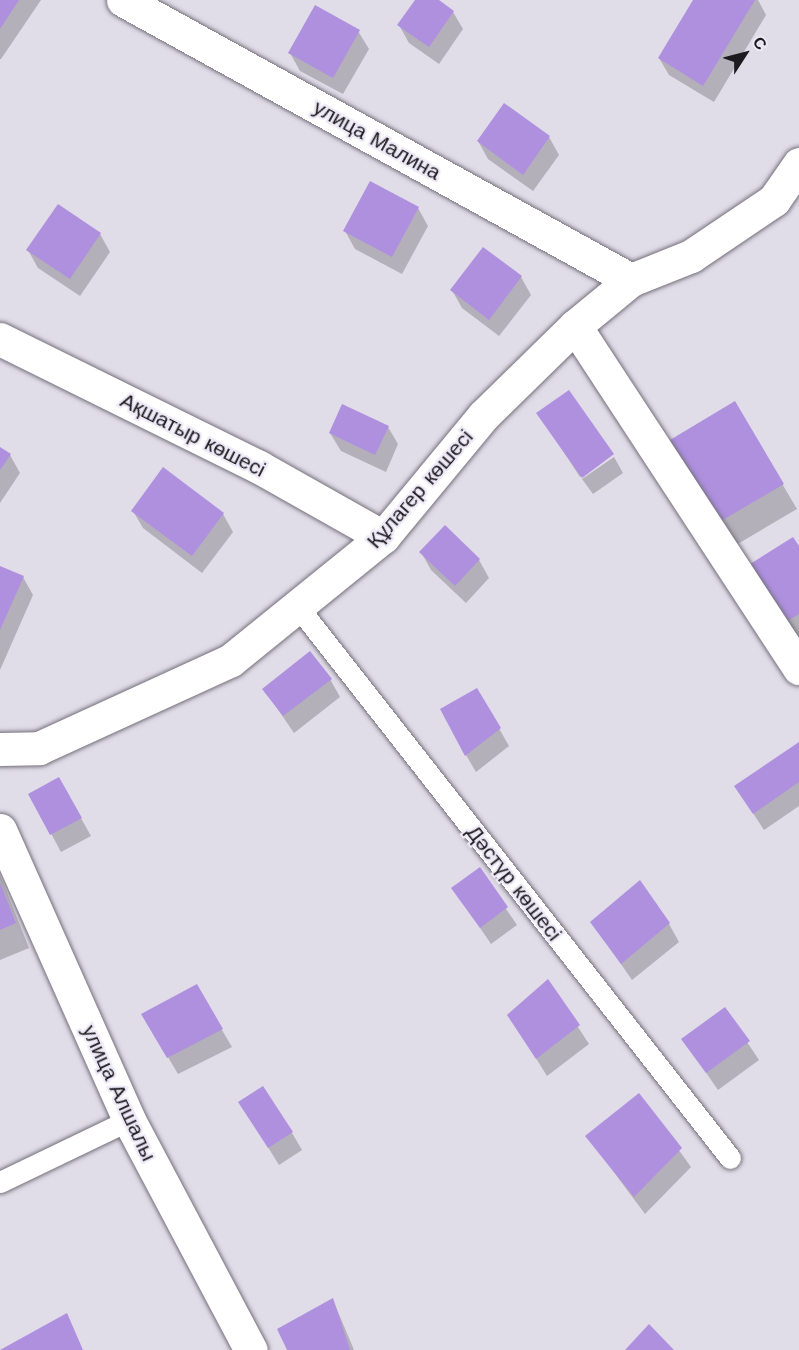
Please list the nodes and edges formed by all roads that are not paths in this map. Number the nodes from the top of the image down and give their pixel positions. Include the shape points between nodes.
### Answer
1 (123, 0) edge
2 (799, 164) edge
3 (631, 280) junction
4 (575, 326) junction
5 (0, 339) edge
6 (383, 537) junction
7 (298, 607) junction
8 (799, 668) edge
9 (0, 749) edge
10 (0, 830) edge
11 (129, 1120) junction
12 (730, 1158) dead end
13 (0, 1182) edge
14 (251, 1350) edge

1 - 3 street, улица Малина
2 - 3 street, Құлагер көшесі via 774,200 691,256
3 - 4 street, Құлагер көшесі
4 - 6 street, Құлагер көшесі via 483,416
4 - 8 street
5 - 6 street, Ақшатыр көшесі via 259,467
6 - 7 street, Құлагер көшесі
7 - 9 street, Құлагер көшесі via 231,660 39,748
7 - 12 lane, Дәстүр көшесі
10 - 11 street, улица Алшалы
11 - 13 lane
11 - 14 street, улица Алшалы

